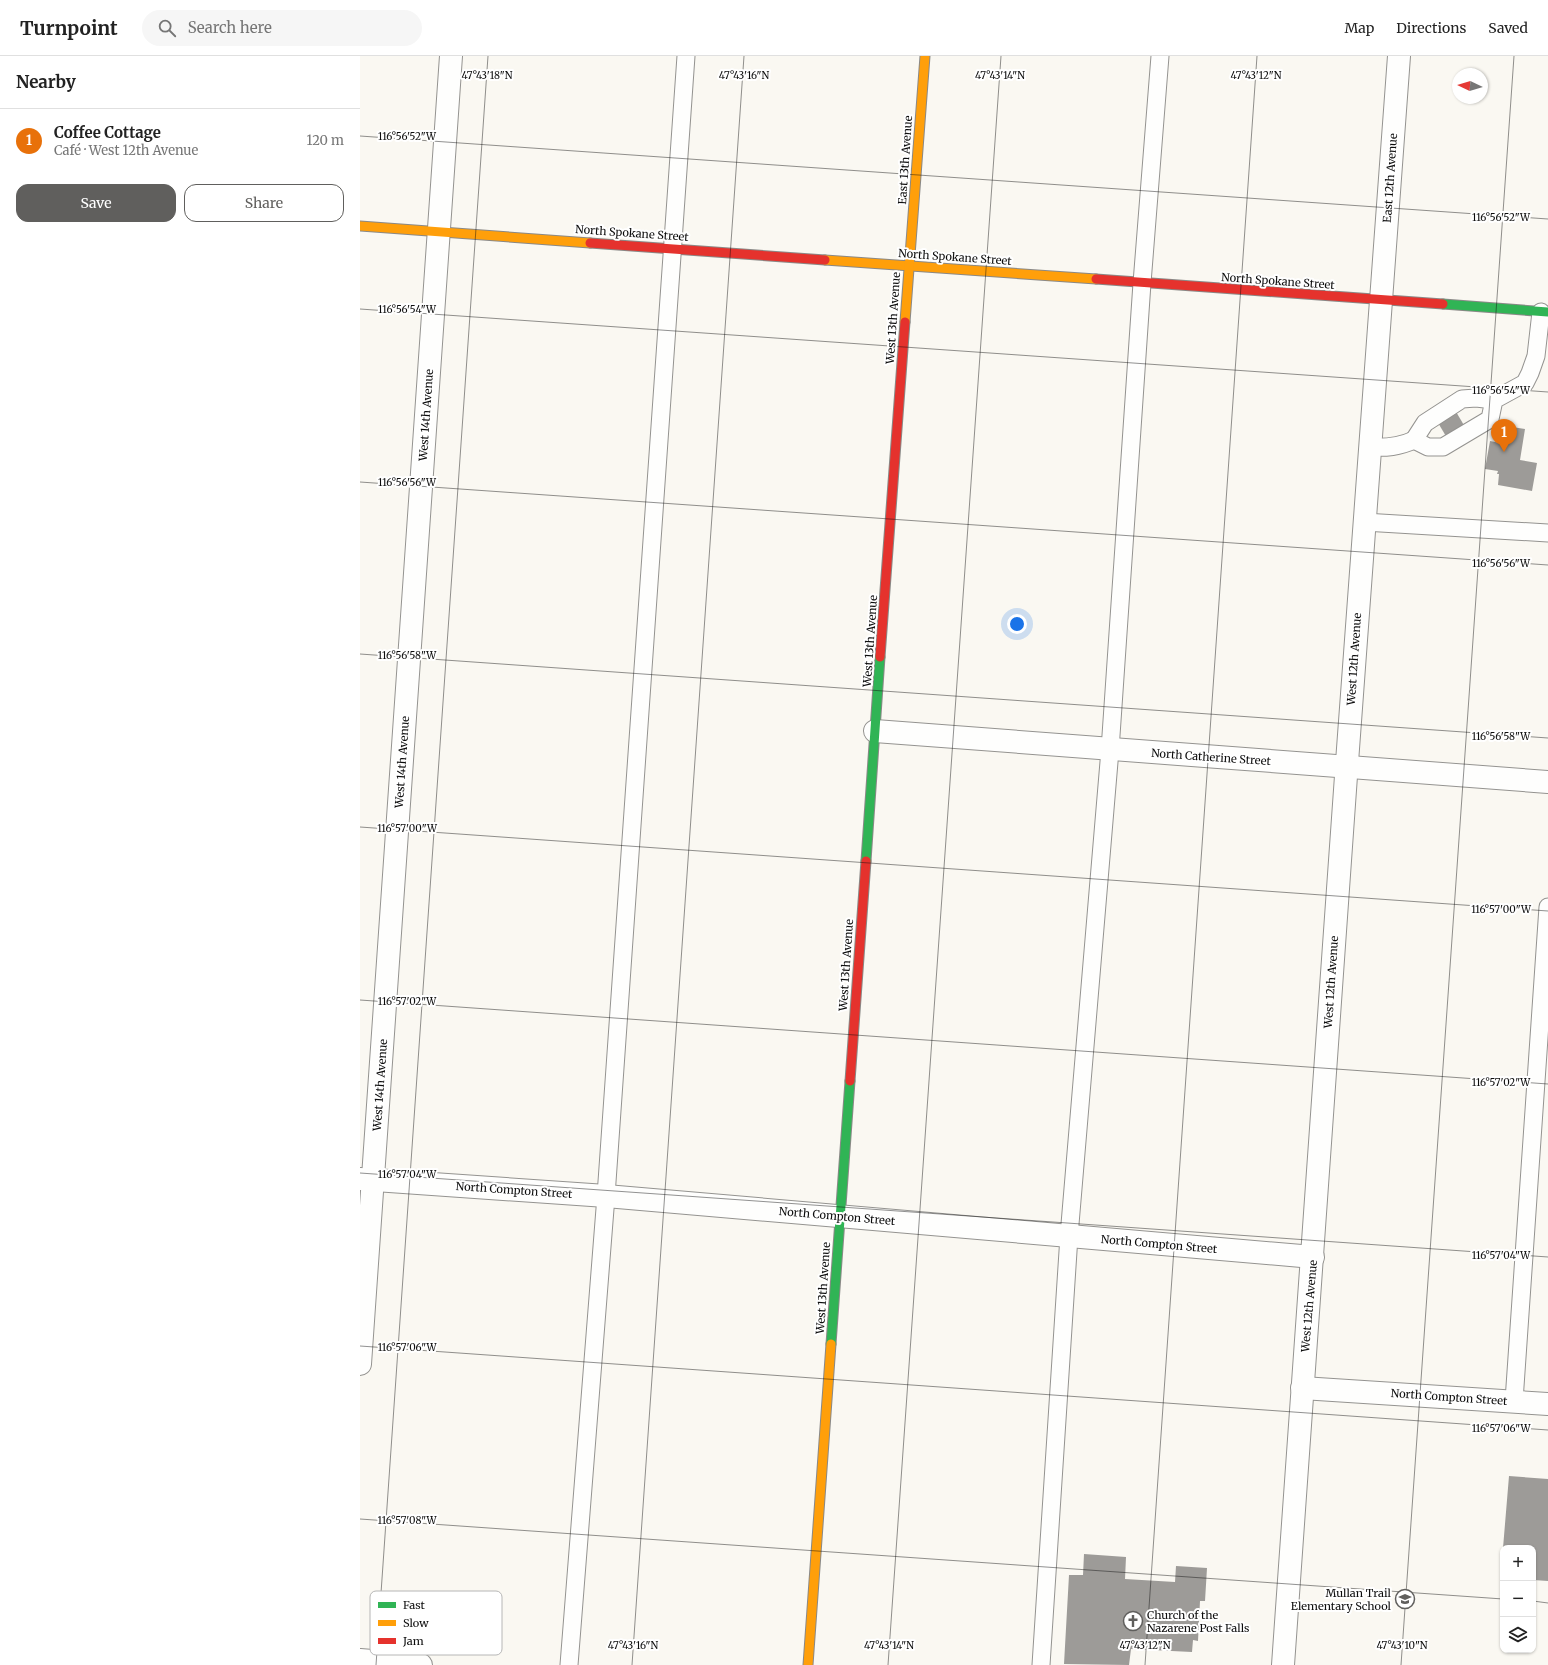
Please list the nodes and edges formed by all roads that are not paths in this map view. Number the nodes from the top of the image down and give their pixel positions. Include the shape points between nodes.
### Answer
1 (451, 56) edge
2 (686, 56) edge
3 (925, 56) edge
4 (1160, 56) edge
5 (1398, 56) edge
6 (360, 226) edge
7 (439, 231) junction
8 (672, 248) junction
9 (909, 266) junction
10 (1142, 283) junction
11 (1381, 300) junction
12 (1545, 312) edge
13 (1494, 400) junction
14 (1414, 440) junction
15 (1370, 447) junction
16 (1364, 522) junction
17 (1548, 533) edge
18 (875, 731) junction
19 (1110, 750) junction
20 (1346, 766) junction
21 (1548, 782) edge
22 (1548, 907) edge
23 (367, 1180) edge
24 (606, 1196) junction
25 (841, 1217) junction
26 (1069, 1236) junction
27 (1313, 1258) junction
28 (360, 1364) edge
29 (1302, 1388) junction
30 (1514, 1401) junction
31 (1548, 1404) edge
32 (360, 1660) edge
33 (421, 1665) edge
34 (569, 1665) edge
35 (808, 1665) edge
36 (1041, 1665) edge
37 (1284, 1665) edge

1 - 7 street, West 14th Avenue
2 - 8 lane
3 - 9 street, East 13th Avenue
4 - 10 lane
5 - 11 street, East 12th Avenue
6 - 7 street, North Spokane Street
7 - 8 street, North Spokane Street
7 - 23 street, West 14th Avenue
8 - 9 street, North Spokane Street
8 - 24 lane
9 - 10 street, North Spokane Street
9 - 18 street, West 13th Avenue
10 - 11 street, North Spokane Street
10 - 19 lane
11 - 12 street, North Spokane Street
11 - 15 street, West 12th Avenue
12 - 13 lane via 1536,356 1525,383
13 - 14 lane via 1462,400 1425,423
13 - 14 lane via 1490,419 1443,447 1428,447
14 - 15 lane via 1402,446
15 - 16 street, West 12th Avenue
16 - 17 lane
16 - 20 street, West 12th Avenue
18 - 19 street, North Catherine Street
18 - 25 street, West 13th Avenue
19 - 20 street, North Catherine Street
19 - 26 lane
20 - 21 street, North Catherine Street
20 - 27 street, West 12th Avenue
22 - 30 lane
23 - 24 street, North Compton Street
23 - 28 street, West 14th Avenue
24 - 25 street, North Compton Street
24 - 34 lane
25 - 26 street, North Compton Street
25 - 35 street, West 13th Avenue
26 - 27 street, North Compton Street
26 - 36 lane
27 - 29 street, West 12th Avenue
29 - 30 street, North Compton Street
29 - 37 street, West 12th Avenue
30 - 31 street, North Compton Street
32 - 33 street

